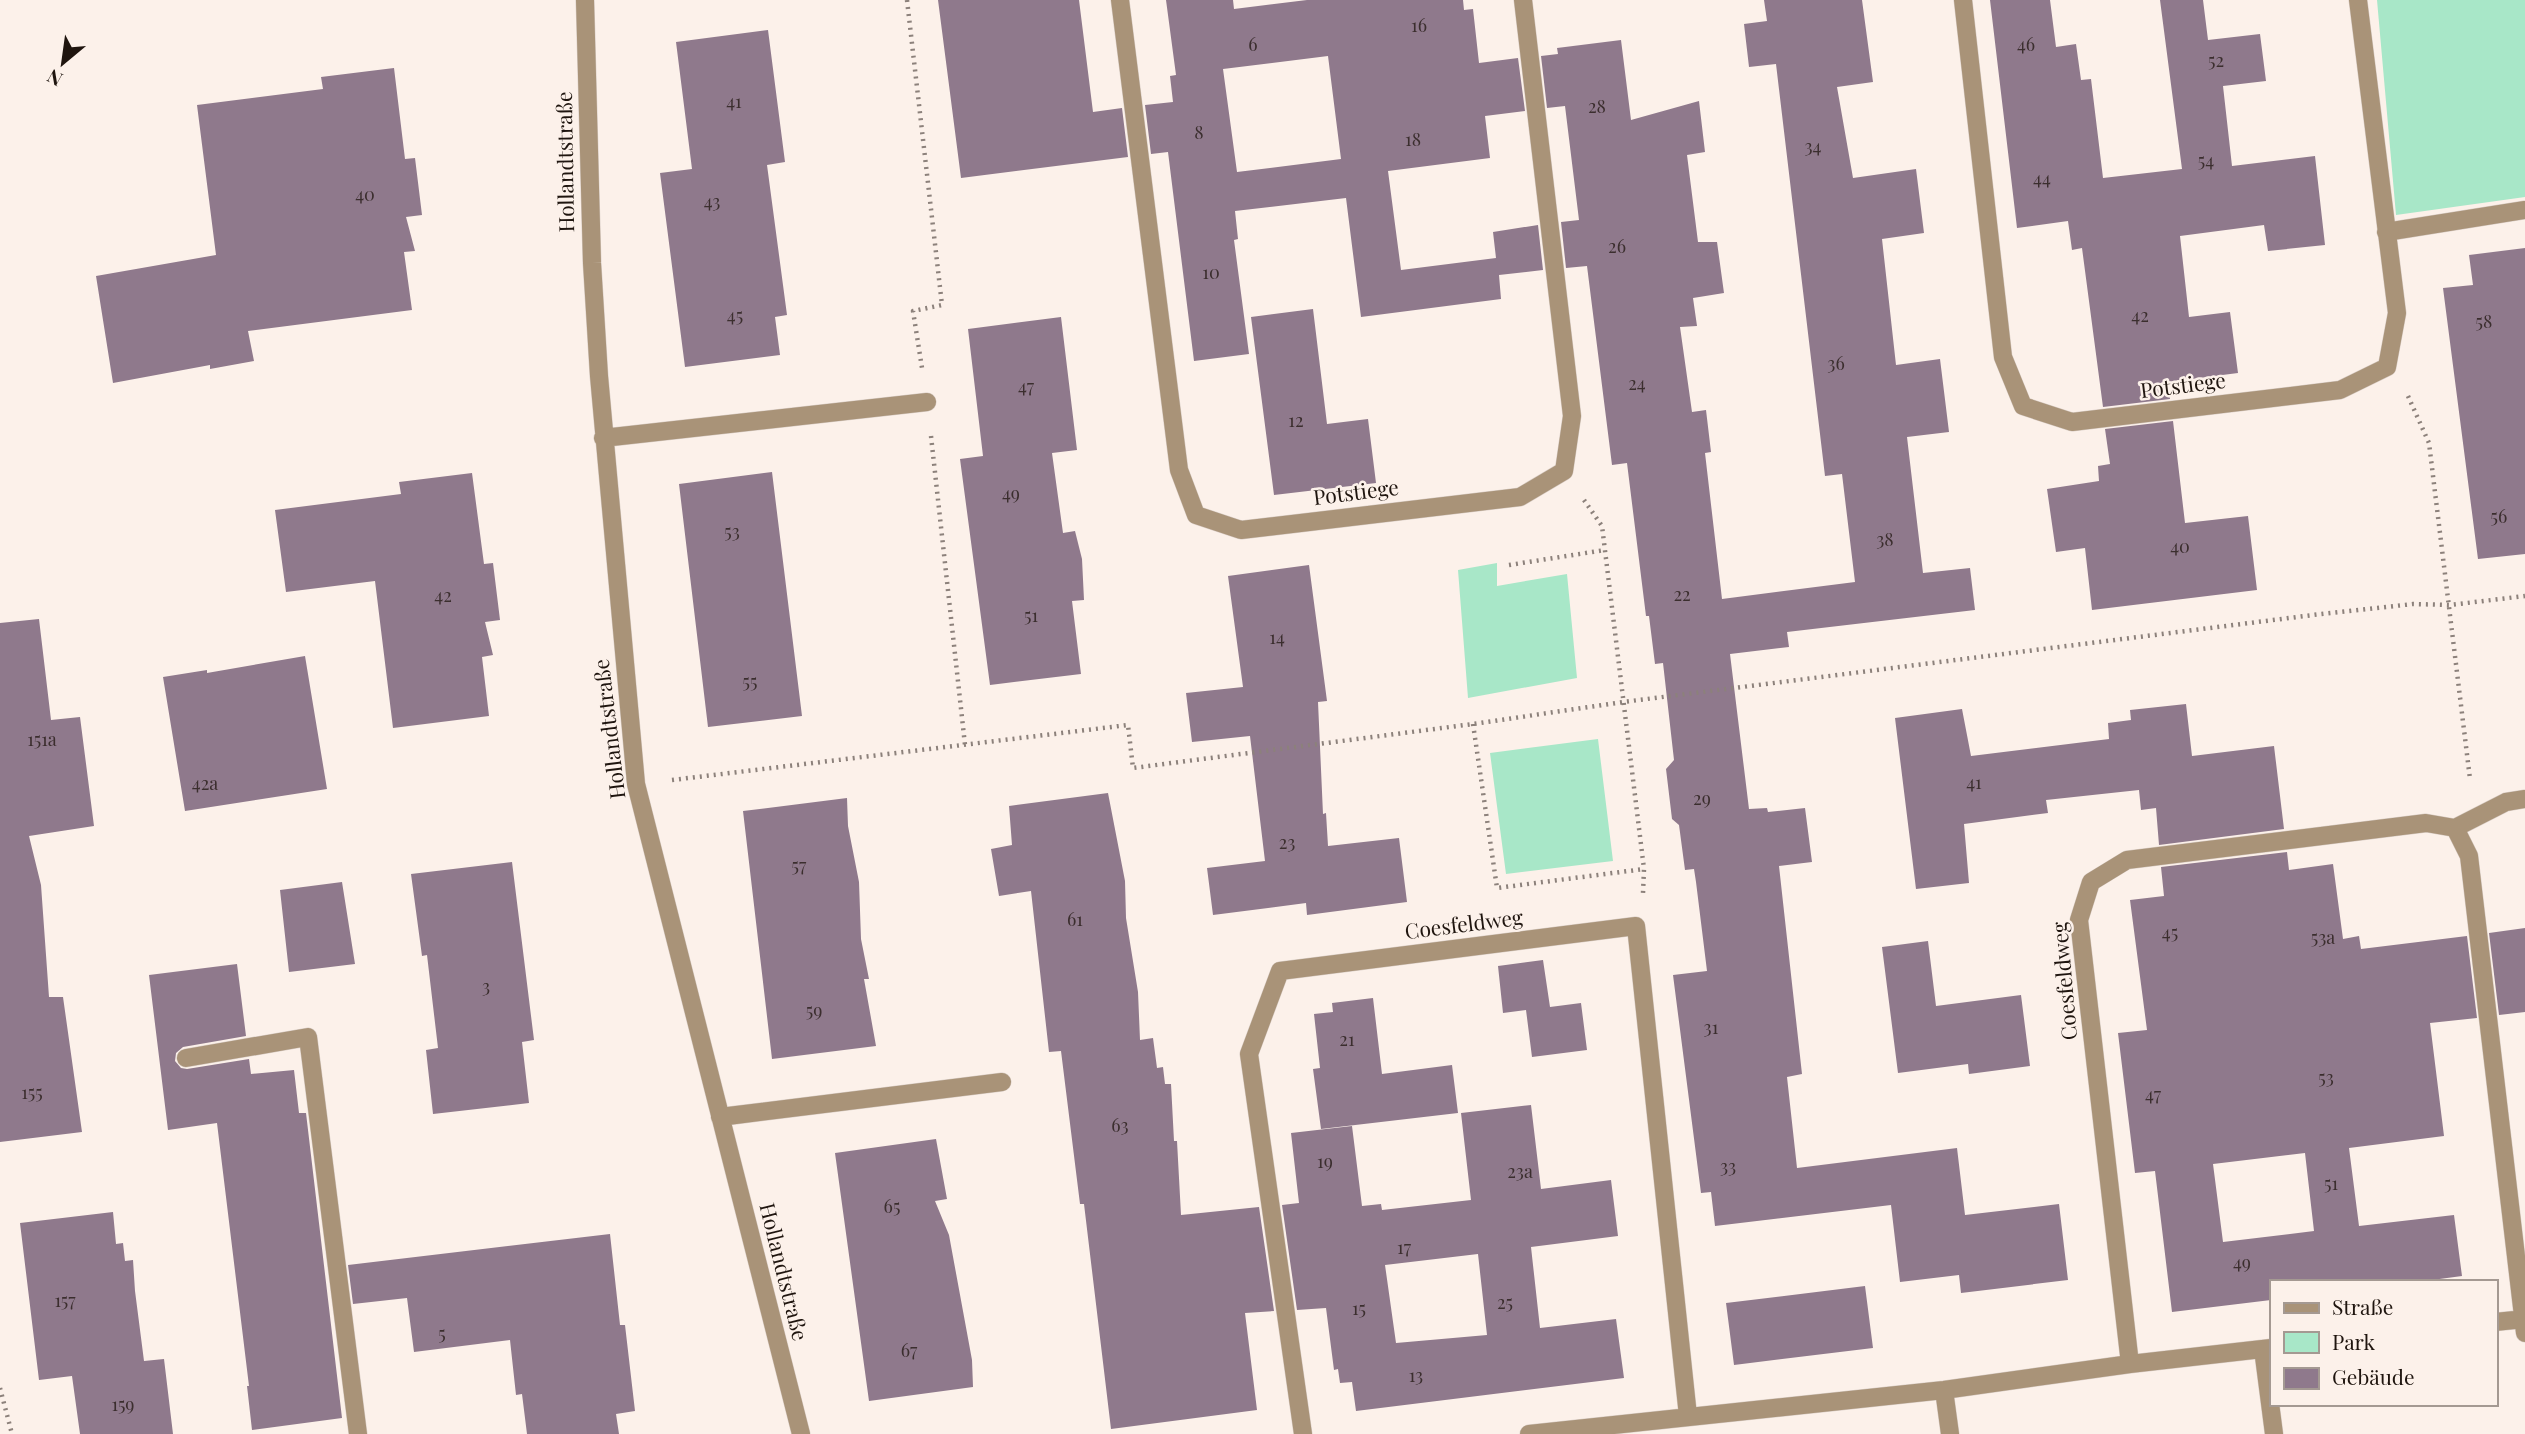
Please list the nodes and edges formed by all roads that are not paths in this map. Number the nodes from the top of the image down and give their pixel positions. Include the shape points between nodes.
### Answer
1 (585, 0) edge
2 (1120, 0) edge
3 (1523, 0) edge
4 (1963, 0) edge
5 (2358, 0) edge
6 (2525, 210) edge
7 (2386, 232) junction
8 (927, 402) dead end
9 (604, 438) junction
10 (2525, 799) edge
11 (2455, 828) junction
12 (186, 1058) dead end
13 (1002, 1082) dead end
14 (720, 1117) junction
15 (2497, 1322) edge
16 (2524, 1324) edge
17 (2267, 1348) edge
18 (2130, 1364) junction
19 (2270, 1385) edge
20 (1944, 1390) junction
21 (2272, 1406) edge
22 (1688, 1416) junction
23 (1622, 1428) edge
24 (358, 1434) edge
25 (800, 1434) edge
26 (1303, 1434) edge
27 (1529, 1434) edge
28 (1950, 1434) edge
29 (2274, 1434) edge

1 - 9 street, Hollandtstraße via 592,263
2 - 3 street, Potstiege via 1179,470 1196,514 1241,530 1520,497 1564,471 1572,416
4 - 7 street, Potstiege via 2003,357 2023,405 2072,422 2340,390 2387,367 2397,313
5 - 7 street
6 - 7 street
8 - 9 street
9 - 14 street, Hollandtstraße via 636,784
10 - 11 street via 2506,802
11 - 16 street via 2469,856
11 - 18 street, Coesfeldweg via 2426,823 2127,860 2091,882 2078,919
12 - 24 street via 308,1037
13 - 14 street
14 - 25 street, Hollandtstraße
15 - 16 street
17 - 18 street
17 - 19 street
18 - 20 street
20 - 22 street
20 - 28 street
21 - 29 street
22 - 23 street
22 - 26 street, Coesfeldweg via 1636,926 1280,971 1248,1054
23 - 27 street

